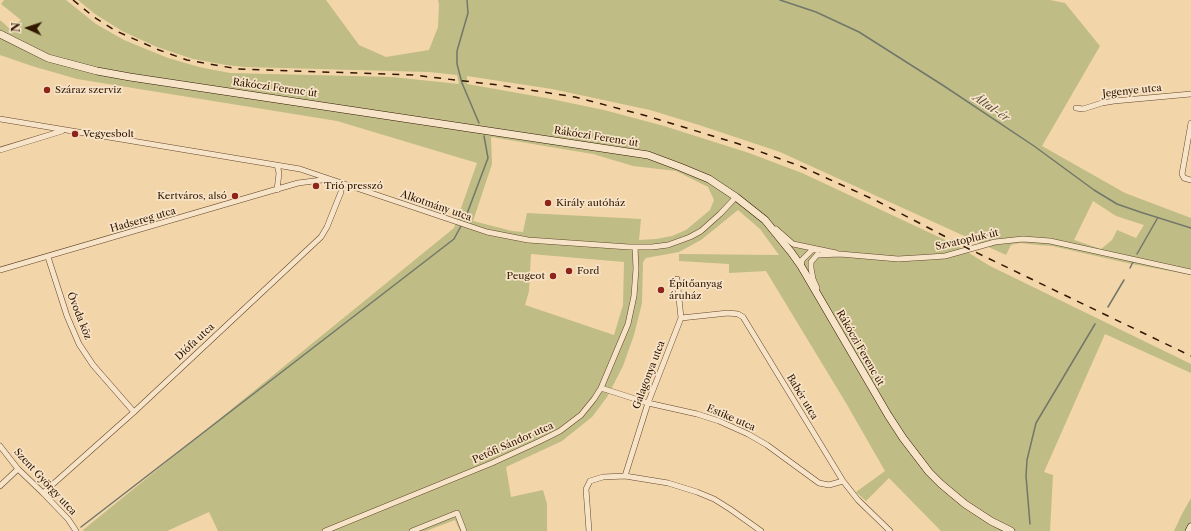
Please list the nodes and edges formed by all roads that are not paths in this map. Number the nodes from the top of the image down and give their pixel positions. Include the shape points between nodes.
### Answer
1 (0, 29) edge
2 (0, 34) edge
3 (13, 41) junction
4 (1191, 94) edge
5 (1076, 108) dead end
6 (0, 120) edge
7 (1191, 123) edge
8 (65, 130) junction
9 (0, 150) edge
10 (277, 165) junction
11 (1191, 180) edge
12 (338, 182) junction
13 (276, 190) junction
14 (341, 192) dead end
15 (736, 197) junction
16 (765, 220) junction
17 (635, 247) junction
18 (823, 249) junction
19 (840, 254) junction
20 (817, 255) junction
21 (48, 257) junction
22 (801, 263) junction
23 (0, 270) edge
24 (1191, 272) edge
25 (677, 279) dead end
26 (830, 317) junction
27 (681, 318) junction
28 (601, 388) junction
29 (648, 403) junction
30 (134, 412) junction
31 (0, 446) edge
32 (18, 469) junction
33 (625, 476) junction
34 (843, 481) junction
35 (0, 486) edge
36 (43, 493) junction
37 (1191, 527) edge
38 (76, 531) edge
39 (325, 531) edge
40 (412, 531) edge
41 (464, 531) edge
42 (589, 531) edge
43 (761, 531) edge
44 (890, 531) edge
45 (1011, 531) edge
46 (1189, 531) edge

1 - 3 main road, Rákóczi Ferenc út
2 - 3 main road, Rákóczi Ferenc út
3 - 15 main road, Rákóczi Ferenc út via 62,62 130,77 648,155 698,174
4 - 5 street, Jegenye utca via 1114,101 1083,109
6 - 8 street, Alkotmány utca
7 - 11 street via 1182,174 1184,178
8 - 9 street
8 - 10 street, Alkotmány utca
10 - 12 street, Alkotmány utca via 306,170
10 - 13 street via 279,173
12 - 13 street, Hadsereg utca via 310,181
12 - 17 street, Alkotmány utca via 503,236
13 - 21 street, Hadsereg utca
14 - 30 street, Diófa utca via 321,237
15 - 16 main road, Rákóczi Ferenc út
15 - 17 street, Alkotmány utca via 710,224 690,238 668,244
16 - 18 street, Szvatopluk út via 792,244
16 - 22 main road, Rákóczi Ferenc út
17 - 28 street, Petőfi Sándor utca via 636,269 630,316
18 - 19 street, Szvatopluk út
18 - 22 street via 812,250
19 - 20 street, Szvatopluk út
19 - 24 street, Szvatopluk út via 898,258 932,257 945,256 995,242 1036,239
20 - 22 street, Szvatopluk út
20 - 26 street via 811,262 813,279
21 - 23 street, Hadsereg utca
21 - 30 street, Óvoda köz via 79,344 93,366
22 - 26 main road, Rákóczi Ferenc út
25 - 27 street, Galagonya utca
26 - 45 main road, Rákóczi Ferenc út via 895,426 929,472 965,504
27 - 29 street, Galagonya utca
27 - 34 street, Babér utca via 728,313 743,317
28 - 29 street, Estike utca
28 - 39 street, Petőfi Sándor utca via 581,415 551,436 492,463
29 - 33 street, Galagonya utca
29 - 34 street, Estike utca via 697,414 734,427 767,445 822,485 833,485
30 - 36 street, Diófa utca
31 - 32 street, Szent György utca
32 - 35 street
32 - 36 street, Szent György utca
33 - 42 street via 590,481 586,489
33 - 43 street via 668,482 698,492 714,499
34 - 44 street, Babér utca via 858,500
36 - 38 street, Szent György utca
37 - 46 main road
40 - 41 street via 457,513

